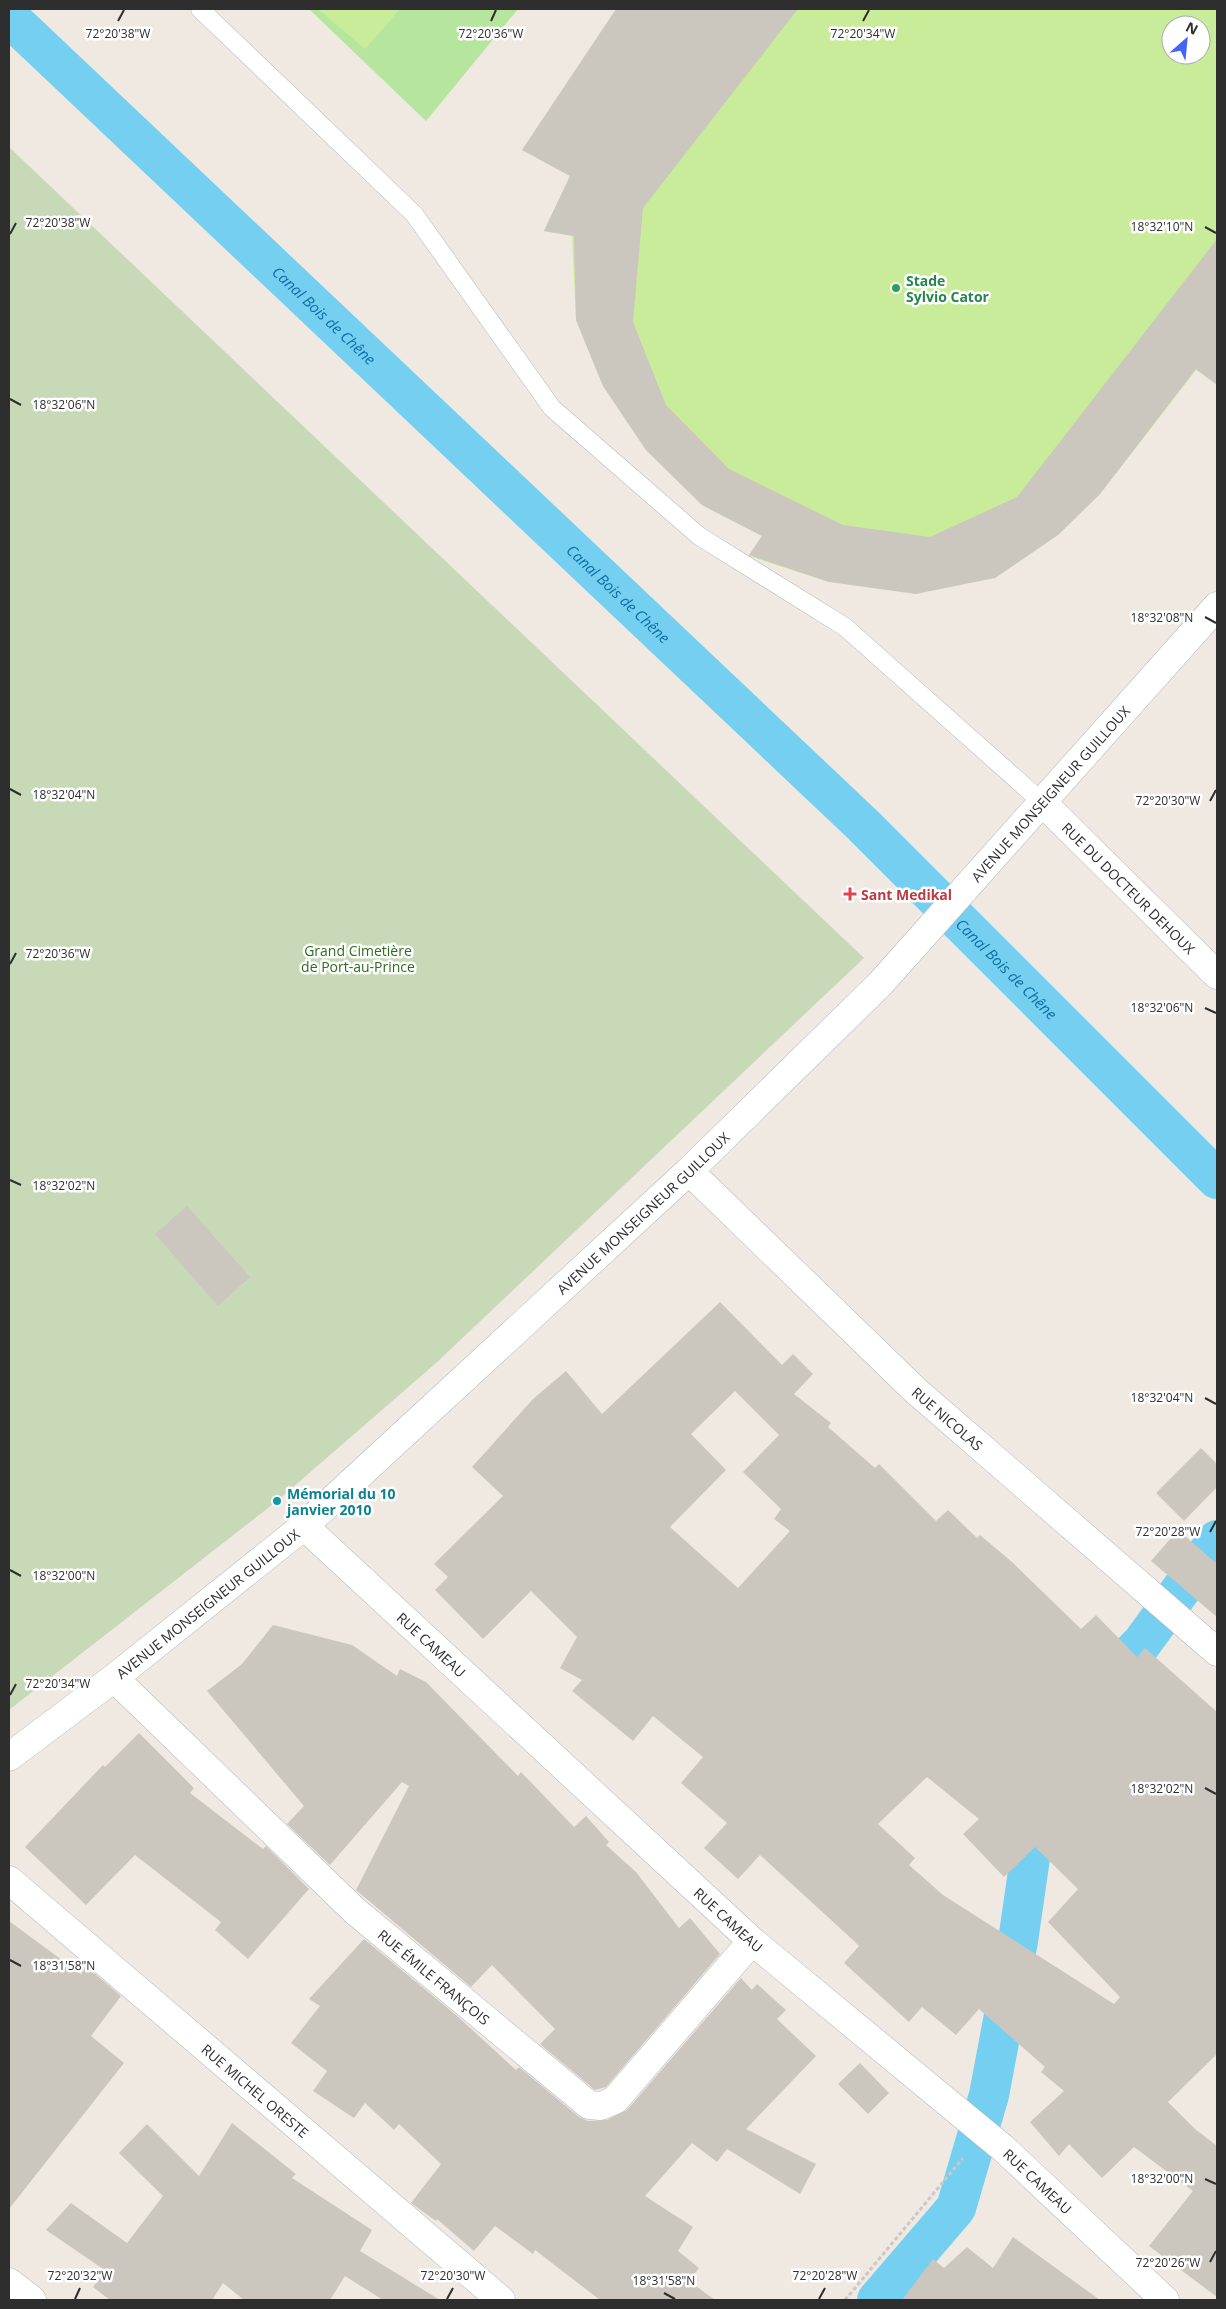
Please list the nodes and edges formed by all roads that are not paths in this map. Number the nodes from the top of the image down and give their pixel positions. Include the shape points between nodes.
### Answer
1 (200, 9) edge
2 (1217, 606) edge
3 (1042, 802) junction
4 (1217, 975) edge
5 (689, 1171) junction
6 (304, 1526) junction
7 (1217, 1652) edge
8 (114, 1678) junction
9 (9, 1757) edge
10 (9, 1880) edge
11 (752, 1941) junction
12 (9, 2282) edge
13 (32, 2300) edge
14 (501, 2300) edge
15 (1165, 2300) edge

1 - 3 lane via 414,214 552,408 699,536 845,628
2 - 3 street, AVENUE MONSEIGNEUR GUILLOUX
3 - 4 street, RUE DU DOCTEUR DEHOUX
3 - 5 street, AVENUE MONSEIGNEUR GUILLOUX via 880,984
5 - 6 street, AVENUE MONSEIGNEUR GUILLOUX
5 - 7 street, RUE NICOLAS via 915,1390
6 - 8 street, AVENUE MONSEIGNEUR GUILLOUX
6 - 11 street, RUE CAMEAU
8 - 9 street, AVENUE MONSEIGNEUR GUILLOUX
8 - 11 street, RUE ÉMILE FRANÇOIS via 355,1911 589,2105 601,2106 615,2100
10 - 14 street, RUE MICHEL ORESTE
11 - 15 street, RUE CAMEAU via 1004,2149
12 - 13 street

